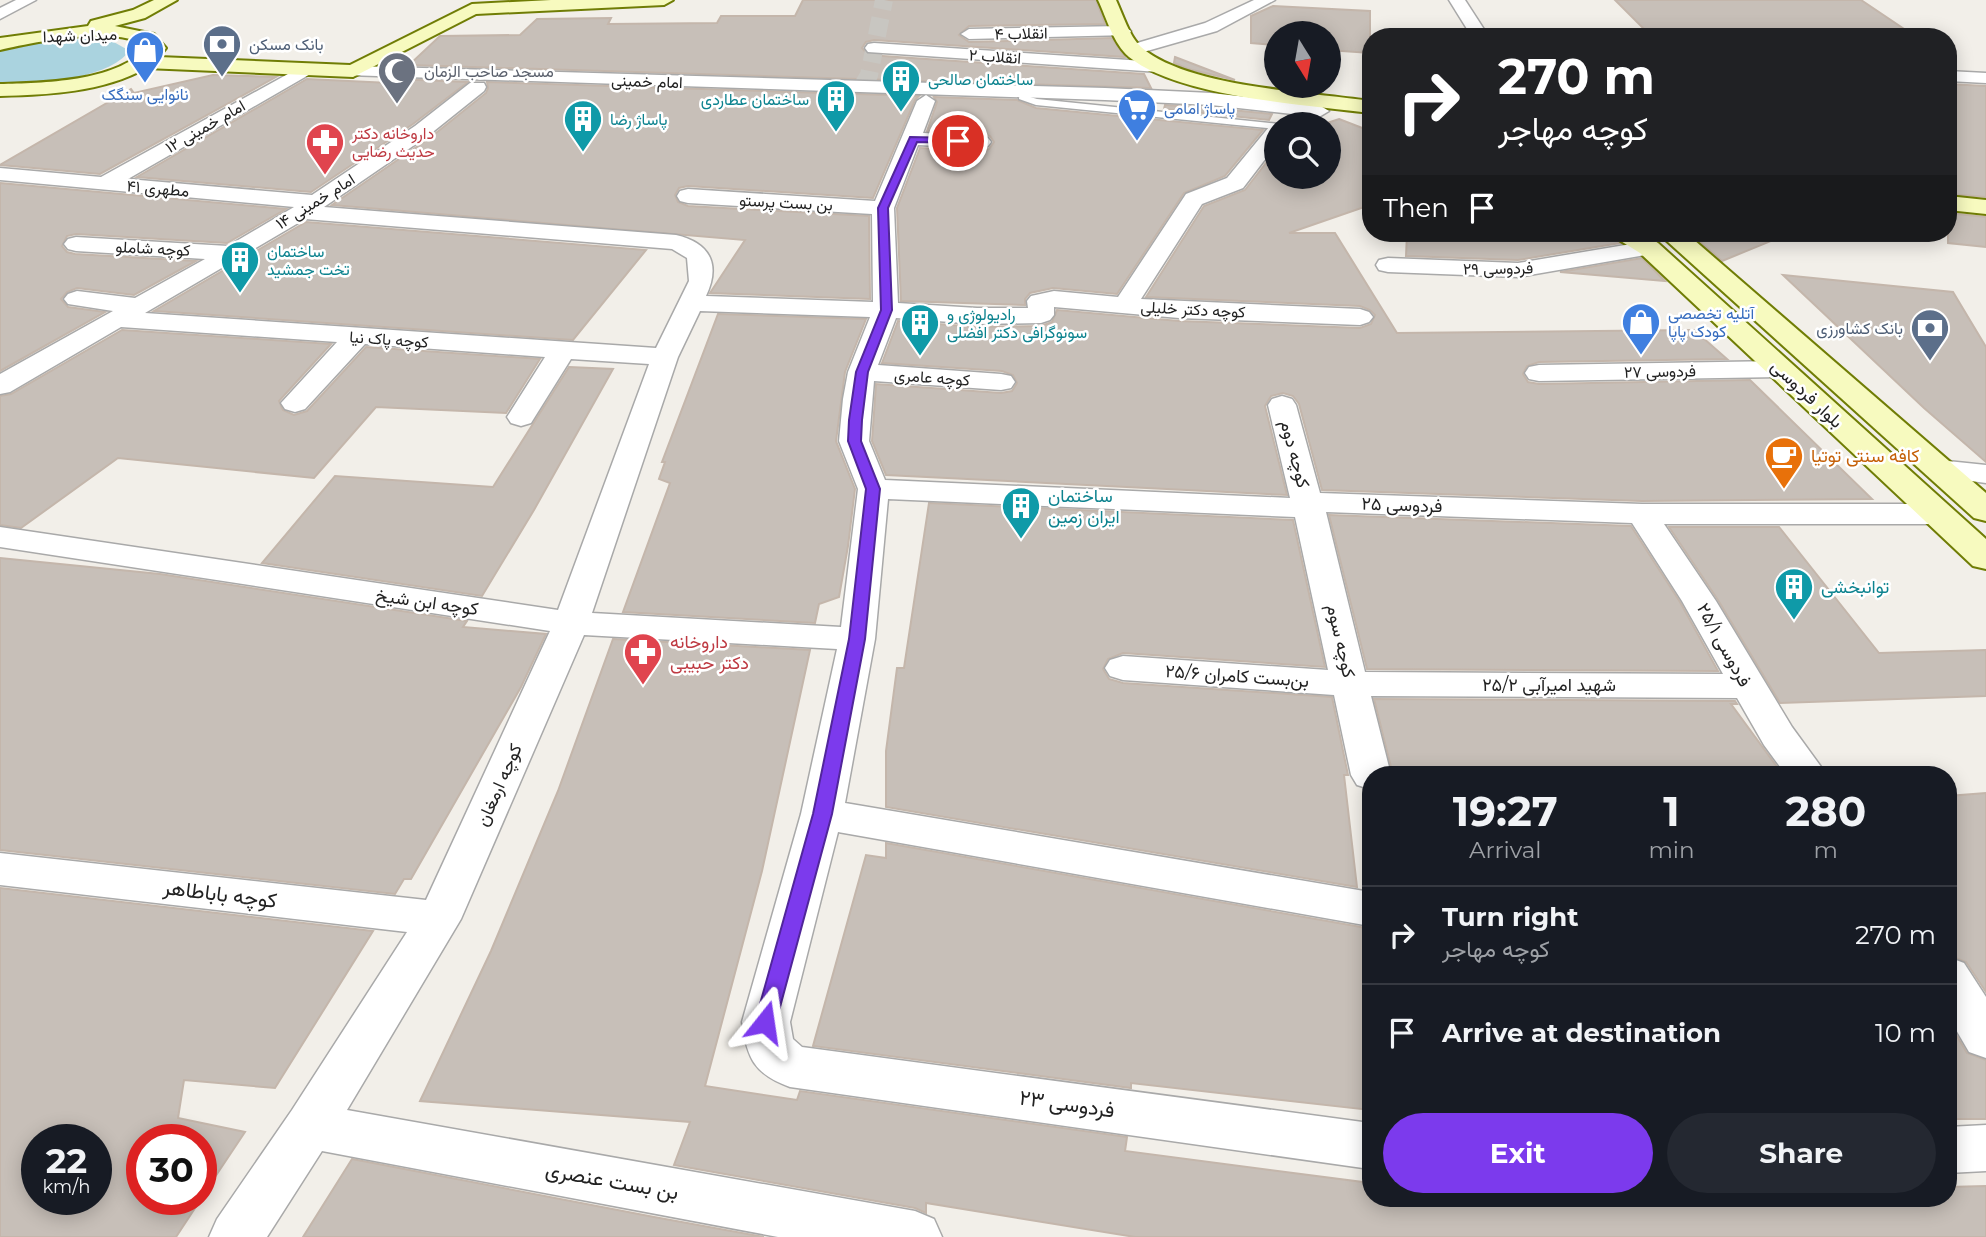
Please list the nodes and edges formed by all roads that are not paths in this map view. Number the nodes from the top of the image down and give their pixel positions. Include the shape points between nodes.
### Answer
1 (28, 0) edge
2 (168, 0) edge
3 (664, 0) edge
4 (1107, 0) edge
5 (1267, 0) edge
6 (1457, 0) edge
7 (475, 4) edge
8 (0, 14) edge
9 (1475, 28) edge
10 (1122, 30) junction
11 (72, 32) junction
12 (875, 42) joint
13 (0, 44) edge
14 (1133, 50) junction
15 (143, 62) junction
16 (1159, 67) junction
17 (306, 69) junction
18 (353, 71) junction
19 (1957, 76) edge
20 (1986, 78) edge
21 (57, 86) junction
22 (477, 87) dead end
23 (0, 90) edge
24 (1023, 91) junction
25 (926, 101) dead end
26 (1342, 102) junction
27 (0, 106) edge
28 (1362, 106) edge
29 (1294, 108) junction
30 (1319, 111) junction
31 (1291, 112) edge
32 (1362, 123) edge
33 (1264, 128) edge
34 (913, 139) junction
35 (981, 142) dead end
36 (1264, 145) edge
37 (6, 178) edge
38 (105, 183) junction
39 (688, 196) dead end
40 (1957, 204) edge
41 (308, 207) junction
42 (1986, 207) edge
43 (883, 208) junction
44 (1632, 242) edge
45 (1652, 242) edge
46 (1653, 242) edge
47 (76, 244) dead end
48 (230, 253) junction
49 (1388, 265) dead end
50 (77, 299) dead end
51 (692, 301) junction
52 (1125, 305) junction
53 (887, 310) junction
54 (125, 312) junction
55 (1360, 317) dead end
56 (357, 337) junction
57 (562, 351) junction
58 (665, 357) junction
59 (1780, 369) junction
60 (862, 372) junction
61 (1539, 373) dead end
62 (1001, 382) dead end
63 (0, 386) edge
64 (295, 403) dead end
65 (1282, 405) dead end
66 (521, 417) dead end
67 (1938, 469) junction
68 (1986, 474) edge
69 (873, 489) junction
70 (1308, 505) junction
71 (1986, 511) edge
72 (1642, 513) junction
73 (1938, 514) junction
74 (9, 547) edge
75 (1986, 558) edge
76 (571, 623) junction
77 (857, 639) junction
78 (1123, 668) dead end
79 (1351, 684) junction
80 (1747, 686) junction
81 (1369, 766) edge
82 (1801, 766) edge
83 (822, 814) junction
84 (0, 869) edge
85 (1362, 908) edge
86 (439, 919) junction
87 (1957, 991) edge
88 (1986, 1038) edge
89 (310, 1126) junction
90 (1362, 1145) edge
91 (1986, 1148) edge
92 (1957, 1150) edge
93 (236, 1237) edge
94 (915, 1237) edge

1 - 8 street
2 - 11 street via 139,14
3 - 7 street
4 - 10 street
5 - 14 street via 1212,27
6 - 9 street
7 - 18 street
10 - 12 street, انقلاب ۴
10 - 14 street
11 - 13 street, میدان شهدا
11 - 15 street, میدان شهدا via 146,37 156,48
12 - 16 street, انقلاب ۲
14 - 16 street
15 - 17 street, امام خمینی
15 - 21 street
16 - 26 street via 1238,87
17 - 18 street, امام خمینی
17 - 38 street, امام خمینی ۱۲
18 - 24 street, امام خمینی
19 - 20 street
21 - 23 street
21 - 27 street
22 - 41 street, امام خمینی ۱۴ via 425,130
24 - 29 street, امام خمینی
24 - 33 lane via 1021,97 1036,102
25 - 34 street
26 - 28 street
26 - 30 street via 1312,104
29 - 30 street, امام خمینی
29 - 31 street
30 - 32 street
34 - 35 street
34 - 43 street
36 - 52 street via 1235,183 1194,199
37 - 38 street, مطهری ۴۱
38 - 41 street, مطهری ۴۱
39 - 43 street, بن بست پرستو
40 - 42 street
41 - 48 street, امام خمینی ۱۴
41 - 51 street, مطهری ۴۱ via 676,242 699,257 701,281
43 - 53 street
44 - 49 street, فردوسی ۲۹ via 1518,270
45 - 59 street, بلوار فردوسی
46 - 67 street, بلوار فردوسی
47 - 48 street, کوچه شاملو
48 - 54 street, امام خمینی ۱۴
50 - 54 street, کوچه پاک نیا
51 - 53 street
51 - 58 street, کوچه ارمغان
52 - 53 street, کوچه دکتر خلیلی via 1054,299 1040,301 1041,315
52 - 55 street, کوچه دکتر خلیلی
53 - 60 street
54 - 56 street, کوچه پاک نیا
54 - 63 street, امام خمینی ۱۴
56 - 57 street, کوچه پاک نیا
56 - 64 street
57 - 58 street, کوچه پاک نیا
57 - 66 street
58 - 76 street, کوچه ارمغان
59 - 61 street, فردوسی ۲۷
59 - 73 street, بلوار فردوسی
60 - 62 street, کوچه عامری
60 - 69 street via 855,441
65 - 70 street, کوچه دوم
67 - 68 street
67 - 71 street, بلوار فردوسی
69 - 70 street, فردوسی ۲۵
69 - 77 street
70 - 72 street, فردوسی ۲۵
70 - 79 street, کوچه سوم
72 - 73 street, فردوسی ۲۵
72 - 80 street, فردوسی ۲۵/۱
73 - 75 street, بلوار فردوسی
74 - 76 street, کوچه ابن شیخ
76 - 77 street, کوچه ابن شیخ
76 - 86 street, کوچه ارمغان
77 - 83 street
78 - 79 street, بن‌بست کامران ۲۵/۶
79 - 80 street, شهید امیرآبی ۲۵/۲
79 - 81 street, کوچه سوم
80 - 82 street, فردوسی ۲۵/۱
83 - 85 street
83 - 90 street, فردوسی ۲۳ via 765,1022 769,1049 790,1066
84 - 86 street, کوچه باباطاهر
86 - 89 street, کوچه ارمغان
87 - 88 street
89 - 93 street, کوچه ارمغان
89 - 94 street, بن بست عنصری
91 - 92 street

